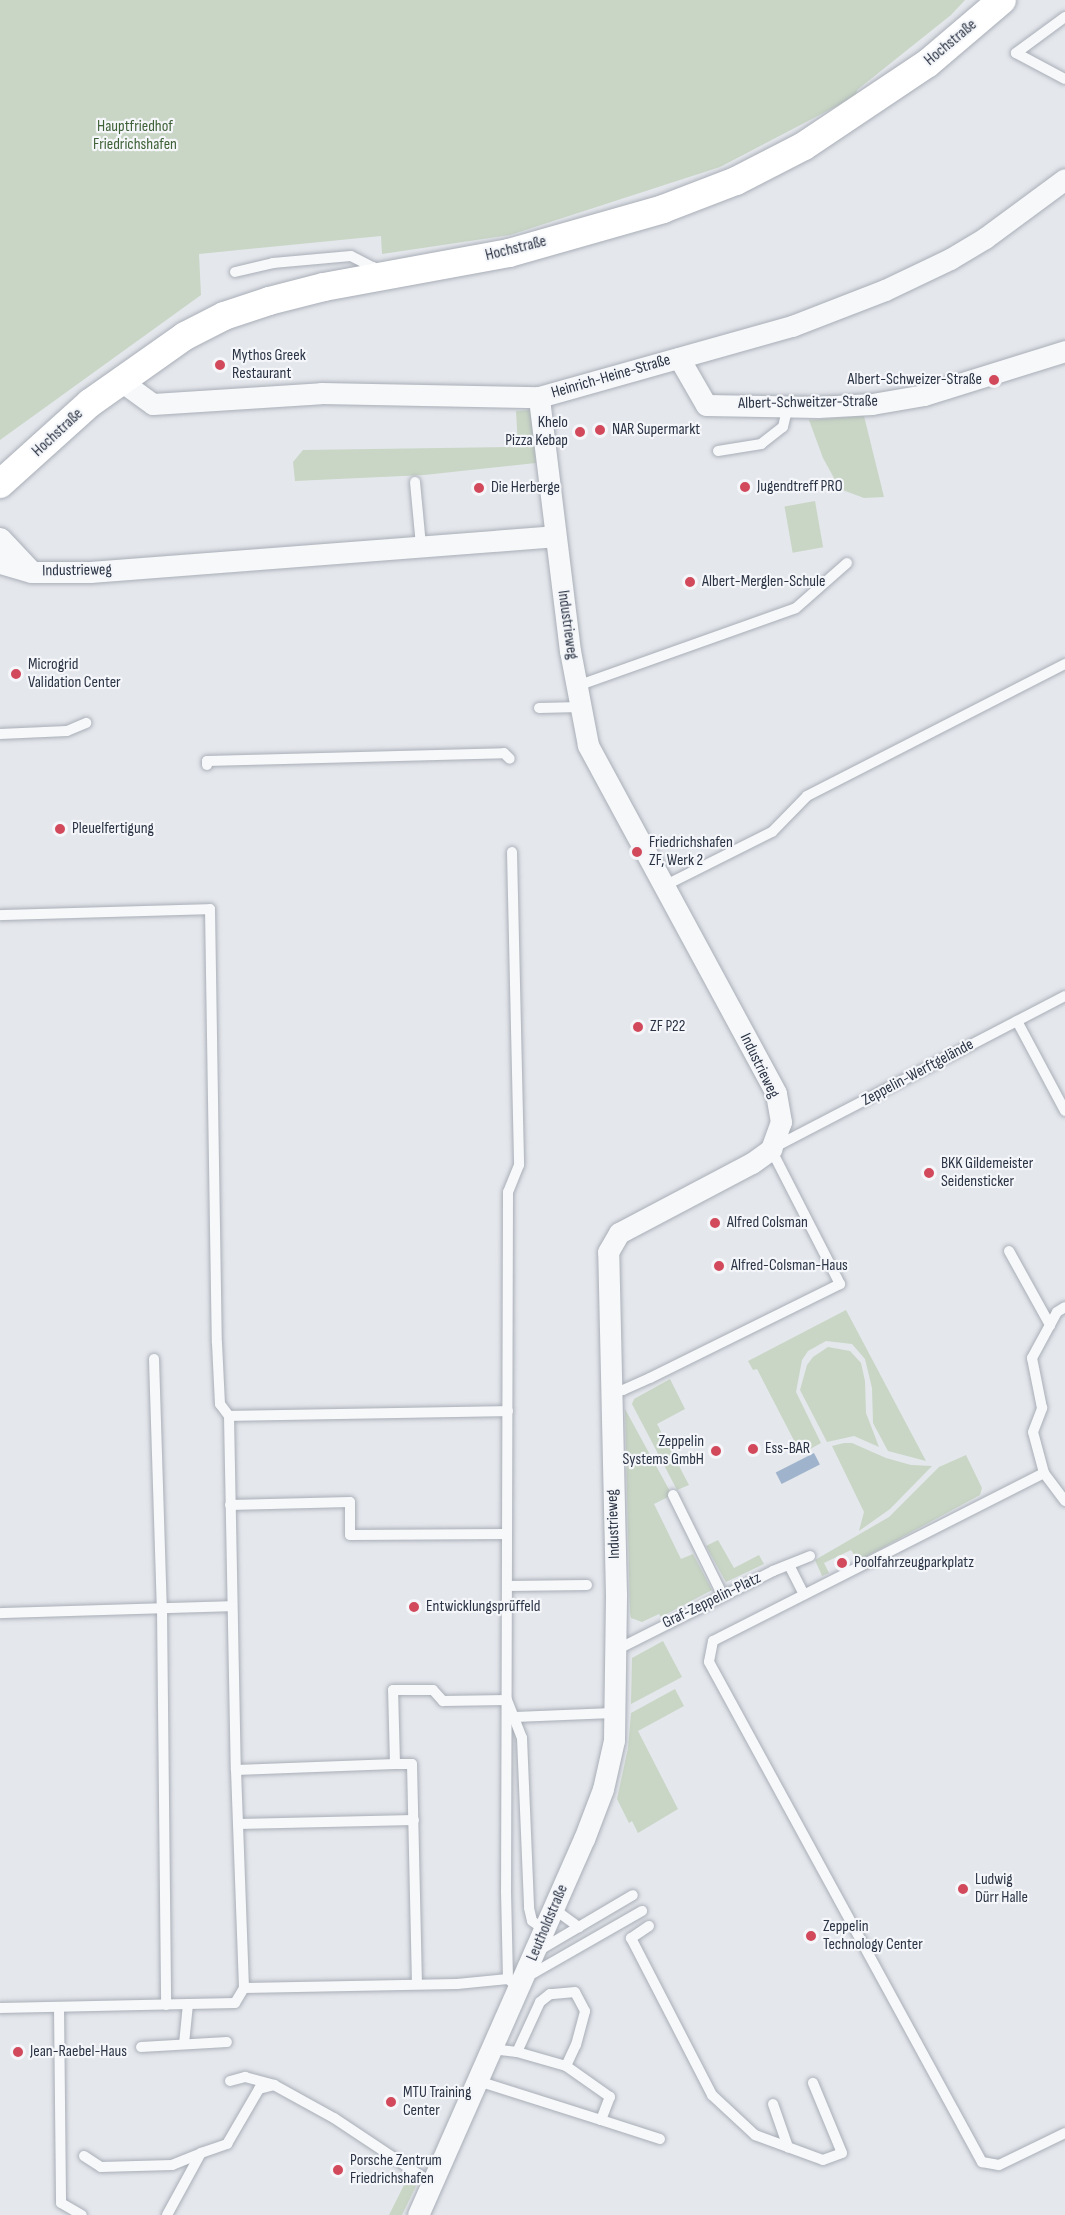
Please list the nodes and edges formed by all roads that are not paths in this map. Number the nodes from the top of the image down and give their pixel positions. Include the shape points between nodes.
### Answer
1 (1002, 0) edge
2 (1065, 17) edge
3 (1065, 79) edge
4 (1065, 179) edge
5 (235, 272) dead end
6 (374, 277) junction
7 (1065, 351) edge
8 (679, 358) junction
9 (121, 381) junction
10 (539, 397) junction
11 (788, 406) junction
12 (718, 451) dead end
13 (22, 467) junction
14 (416, 482) dead end
15 (0, 484) edge
16 (0, 508) edge
17 (554, 536) junction
18 (0, 538) edge
19 (421, 546) junction
20 (0, 563) edge
21 (847, 563) dead end
22 (32, 572) junction
23 (1065, 664) edge
24 (577, 686) junction
25 (581, 707) junction
26 (539, 708) dead end
27 (87, 723) dead end
28 (0, 734) edge
29 (510, 759) dead end
30 (207, 765) dead end
31 (512, 852) dead end
32 (664, 886) junction
33 (0, 915) edge
34 (1065, 996) edge
35 (1017, 1021) junction
36 (1065, 1111) edge
37 (771, 1149) junction
38 (1009, 1251) dead end
39 (1065, 1307) edge
40 (1050, 1325) junction
41 (154, 1359) dead end
42 (610, 1392) junction
43 (508, 1411) junction
44 (229, 1416) junction
45 (1044, 1473) junction
46 (674, 1495) dead end
47 (1065, 1502) edge
48 (230, 1505) junction
49 (507, 1534) junction
50 (810, 1557) dead end
51 (789, 1565) junction
52 (587, 1585) dead end
53 (507, 1586) junction
54 (804, 1594) junction
55 (723, 1596) junction
56 (232, 1606) junction
57 (162, 1609) junction
58 (0, 1613) edge
59 (616, 1650) junction
60 (507, 1700) junction
61 (614, 1713) junction
62 (514, 1717) junction
63 (395, 1764) junction
64 (236, 1770) junction
65 (414, 1820) junction
66 (238, 1824) junction
67 (633, 1895) dead end
68 (554, 1909) junction
69 (642, 1911) dead end
70 (649, 1926) dead end
71 (579, 1927) junction
72 (545, 1930) junction
73 (536, 1952) junction
74 (517, 1982) junction
75 (417, 1984) junction
76 (244, 1988) junction
77 (188, 2004) junction
78 (166, 2005) junction
79 (59, 2007) junction
80 (0, 2008) edge
81 (226, 2042) dead end
82 (184, 2044) junction
83 (141, 2047) dead end
84 (492, 2049) junction
85 (517, 2052) junction
86 (566, 2066) junction
87 (230, 2081) dead end
88 (478, 2081) junction
89 (813, 2083) dead end
90 (274, 2085) junction
91 (773, 2104) dead end
92 (601, 2120) junction
93 (1065, 2133) edge
94 (660, 2139) dead end
95 (788, 2147) junction
96 (201, 2153) junction
97 (84, 2157) dead end
98 (432, 2183) junction
99 (82, 2215) edge
100 (167, 2215) edge
101 (418, 2215) edge

1 - 6 main road, Hochstraße via 928,63 804,146 736,181 663,209 509,253
2 - 3 lane via 1016,53
4 - 8 street, Heinrich-Heine-Straße via 985,238 885,290 792,326
5 - 6 lane via 273,263 351,256 373,267
6 - 9 main road, Hochstraße via 269,301 224,316 185,336
7 - 11 street, Albert-Schweitzer-Straße via 924,395 872,404
8 - 10 street, Heinrich-Heine-Straße
8 - 11 street, Albert-Schweitzer-Straße via 706,405
9 - 10 street, Heinrich-Heine-Straße via 153,404 321,393
9 - 13 main road, Hochstraße via 74,416
10 - 17 street, Industrieweg
11 - 12 lane via 783,427 761,444
13 - 15 main road, Hochstraße
13 - 16 main road, Hochstraße
14 - 19 lane
17 - 19 street, Industrieweg
17 - 24 street, Industrieweg
18 - 22 street, Industrieweg
19 - 22 street, Industrieweg via 90,572
20 - 22 street, Industrieweg
21 - 24 lane via 796,608
23 - 32 lane via 807,796 772,832
24 - 25 street, Industrieweg
25 - 26 lane
25 - 32 street, Industrieweg via 588,745
27 - 28 lane via 67,731
29 - 30 lane via 504,753 207,761
31 - 43 lane via 519,1165 508,1192
32 - 37 street, Industrieweg via 776,1094 781,1122
33 - 44 lane via 210,904 217,1343 220,1404
34 - 35 lane, Zeppelin-Werftgelände
35 - 36 lane
35 - 37 lane, Zeppelin-Werftgelände
37 - 42 street, Industrieweg via 752,1163 619,1233 613,1240 608,1252
37 - 42 lane via 840,1284 650,1378
38 - 40 lane
39 - 40 lane
40 - 45 lane via 1032,1358 1042,1408 1033,1432
41 - 57 lane
42 - 59 street, Industrieweg
43 - 44 lane
43 - 49 lane
44 - 48 lane
45 - 47 lane
45 - 54 lane
46 - 55 lane
48 - 49 lane via 350,1502 350,1535
48 - 56 lane
49 - 53 lane
50 - 51 lane, Graf-Zeppelin-Platz
51 - 54 lane
51 - 55 lane, Graf-Zeppelin-Platz
52 - 53 lane
53 - 60 lane
54 - 93 lane via 713,1641 709,1662 982,2162 999,2164
55 - 59 lane, Graf-Zeppelin-Platz
56 - 57 lane
56 - 64 lane
57 - 58 lane
57 - 78 lane
59 - 61 street, Leutholdstraße
60 - 62 lane
60 - 63 lane via 443,1701 433,1689 393,1690
60 - 74 lane
61 - 62 lane
61 - 68 street, Leutholdstraße via 614,1740 603,1789
62 - 72 lane via 522,1738 529,1908 532,1921
63 - 64 lane
63 - 65 lane via 412,1764
64 - 66 lane
65 - 66 lane
65 - 75 lane
66 - 76 lane
67 - 71 lane
68 - 71 lane
68 - 72 street, Leutholdstraße
69 - 74 lane
70 - 95 lane via 630,1938 712,2095 755,2135
71 - 73 lane
72 - 73 street, Leutholdstraße
73 - 74 street, Leutholdstraße
74 - 75 lane
74 - 84 street, Leutholdstraße
75 - 76 lane
76 - 77 lane via 235,2003
77 - 78 lane
77 - 82 lane
78 - 79 lane
79 - 80 lane
79 - 99 lane via 61,2203
81 - 82 lane
82 - 83 lane
84 - 85 lane
84 - 88 street, Leutholdstraße
85 - 86 lane
85 - 86 lane via 540,2002 550,1994 575,1992 585,2011
86 - 92 lane via 610,2097
87 - 90 lane via 245,2077
88 - 92 lane
88 - 98 street, Leutholdstraße
89 - 95 lane via 842,2153 823,2160
90 - 96 lane via 259,2089 227,2144
90 - 98 lane via 334,2118
91 - 95 lane
92 - 94 lane
96 - 97 lane via 172,2165 101,2167
96 - 100 lane
98 - 101 street, Leutholdstraße

